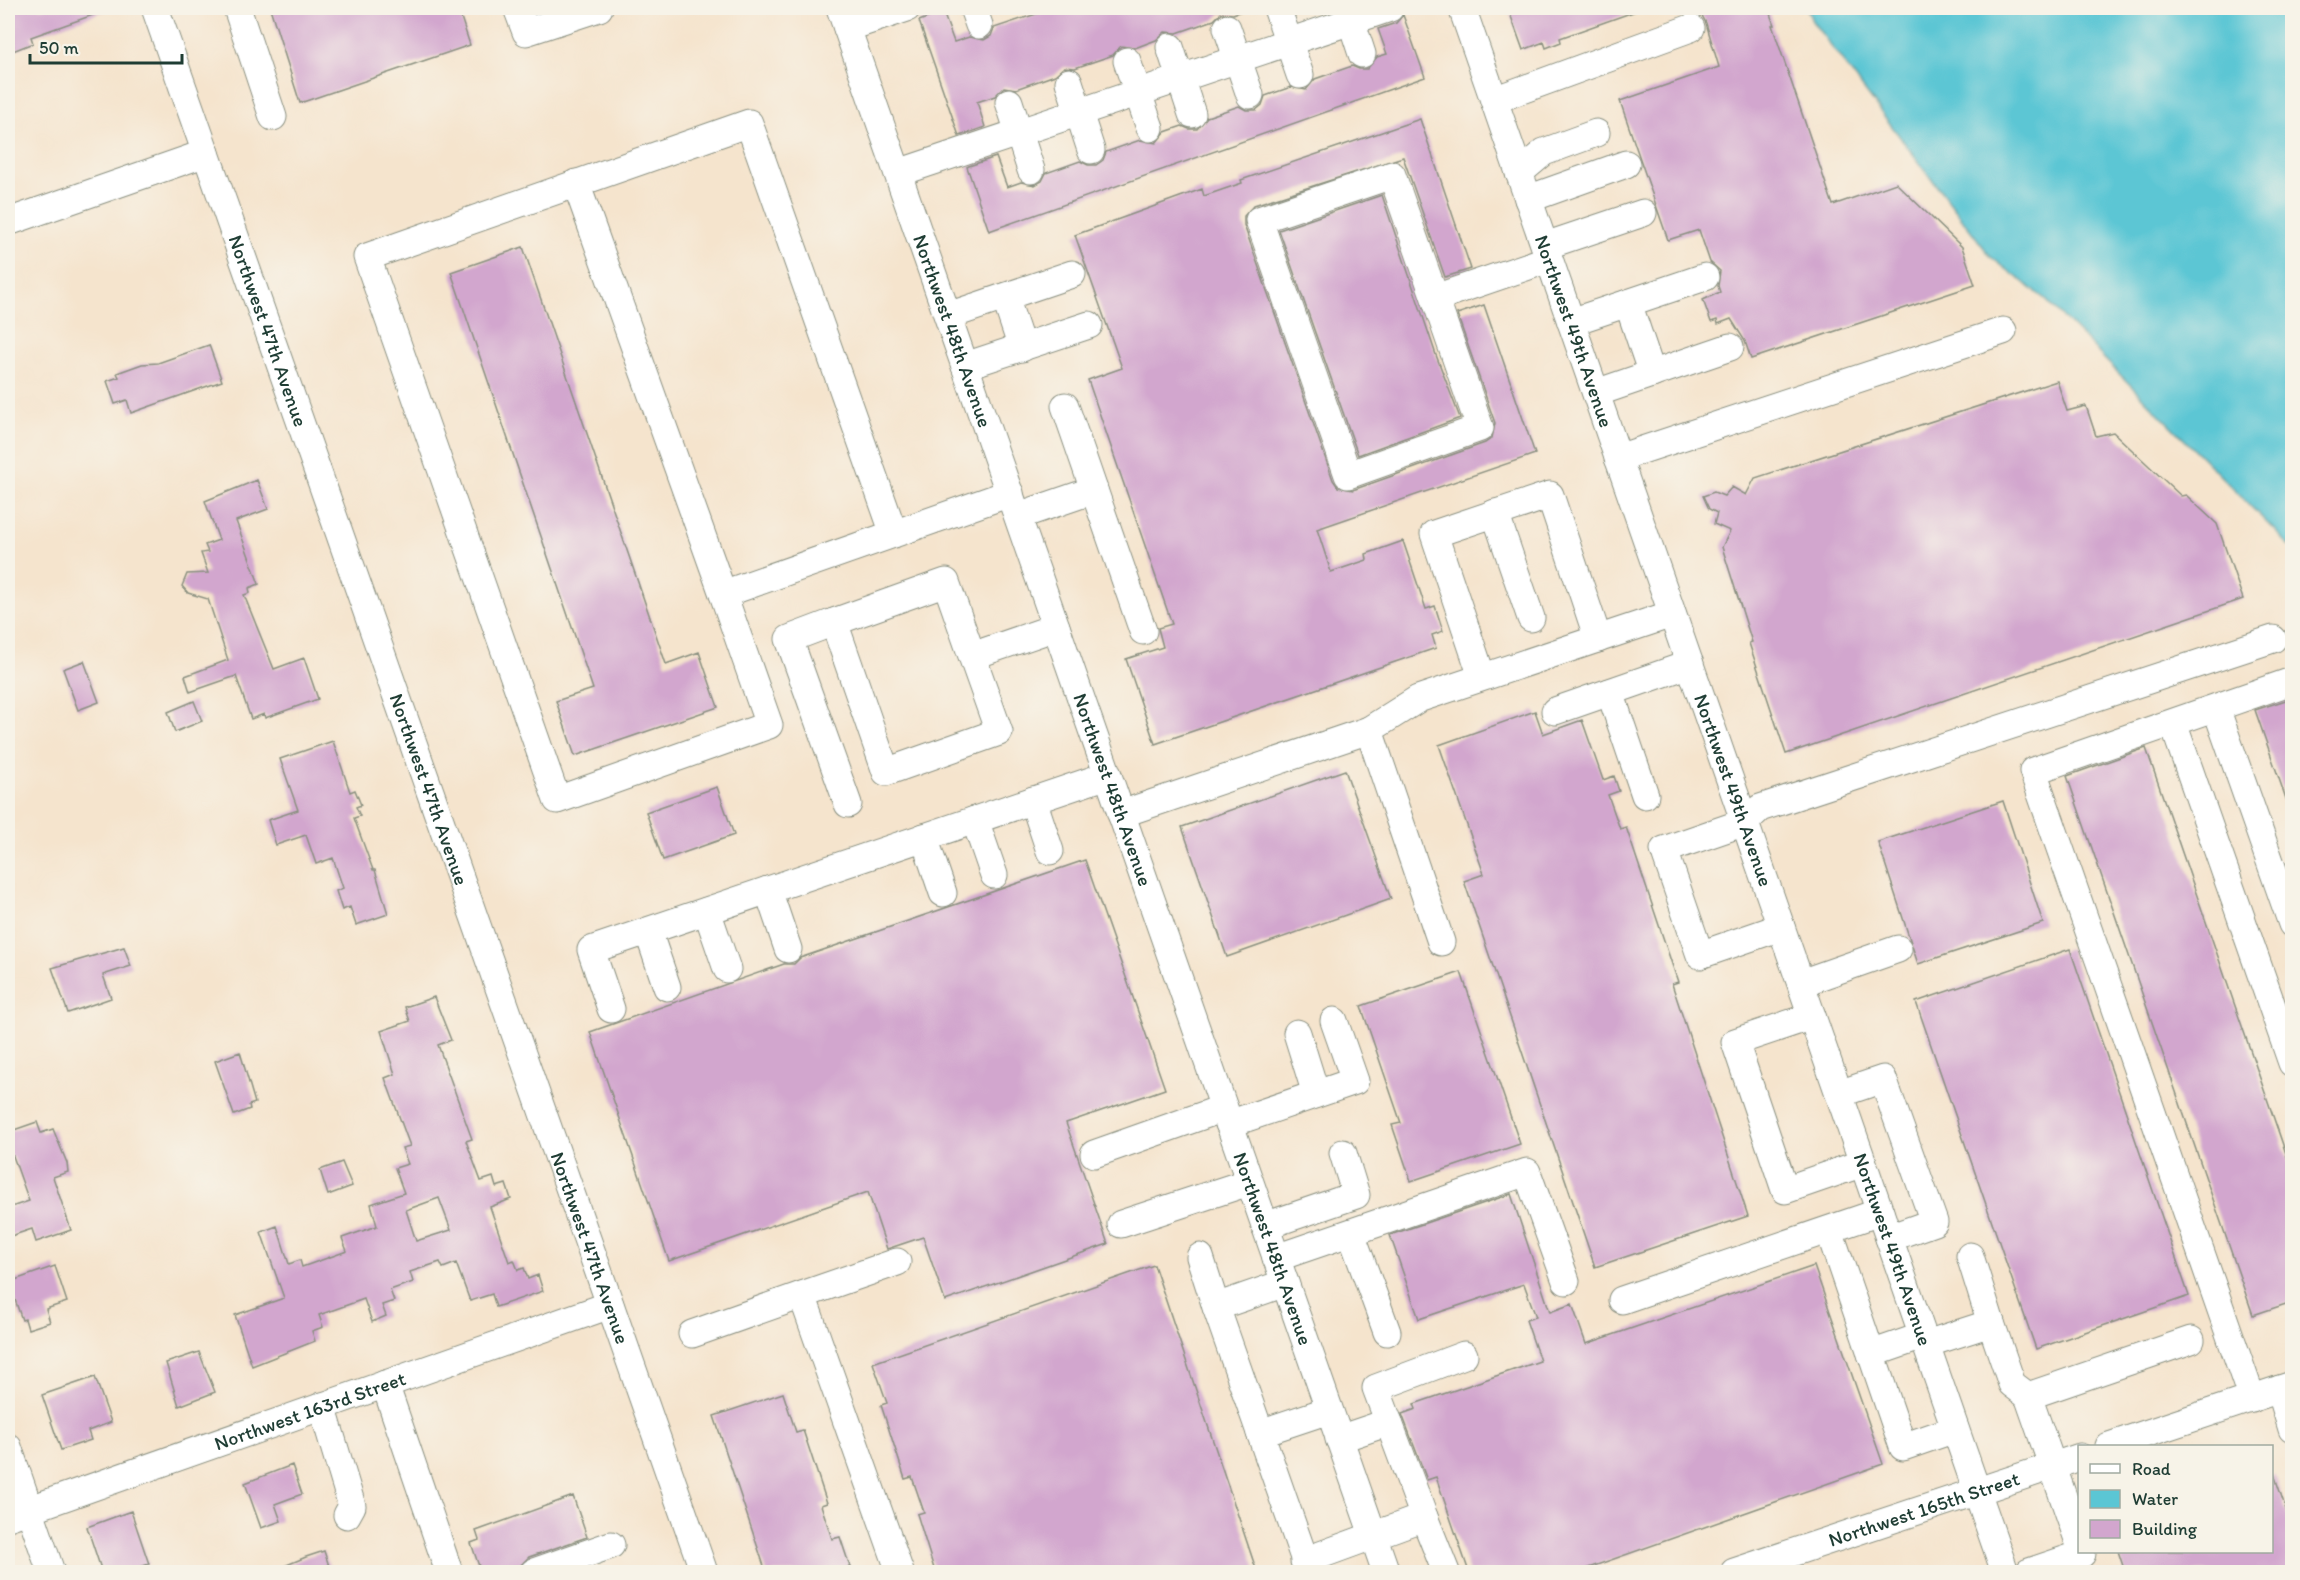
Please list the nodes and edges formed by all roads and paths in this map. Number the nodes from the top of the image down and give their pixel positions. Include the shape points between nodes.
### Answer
1 (154, 8) edge
2 (237, 8) edge
3 (599, 8) edge
4 (907, 8) edge
5 (1277, 8) edge
6 (1389, 8) edge
7 (1462, 8) edge
8 (1349, 14) edge
9 (844, 18) edge
10 (521, 20) edge
11 (1227, 28) dead end
12 (1691, 28) dead end
13 (1289, 42) junction
14 (1170, 47) dead end
15 (1362, 54) dead end
16 (1238, 59) junction
17 (1127, 62) dead end
18 (1300, 75) dead end
19 (1180, 78) junction
20 (1069, 82) dead end
21 (1137, 92) junction
22 (1250, 95) dead end
23 (1494, 100) junction
24 (1009, 102) dead end
25 (1078, 112) junction
26 (1192, 114) dead end
27 (273, 117) dead end
28 (1150, 128) dead end
29 (1019, 132) junction
30 (1596, 133) dead end
31 (1091, 150) dead end
32 (206, 153) junction
33 (1626, 164) dead end
34 (1031, 170) dead end
35 (898, 173) junction
36 (576, 183) junction
37 (1524, 186) junction
38 (1643, 213) dead end
39 (8, 222) edge
40 (1547, 253) junction
41 (1072, 274) dead end
42 (1705, 277) dead end
43 (1005, 297) junction
44 (1435, 298) junction
45 (1628, 303) junction
46 (948, 316) junction
47 (1571, 322) junction
48 (1089, 325) dead end
49 (2002, 331) dead end
50 (1730, 347) dead end
51 (1022, 348) junction
52 (965, 366) junction
53 (1652, 374) junction
54 (1596, 393) junction
55 (1065, 406) dead end
56 (1618, 458) junction
57 (1094, 490) junction
58 (1014, 505) junction
59 (1495, 513) junction
60 (894, 534) junction
61 (723, 594) junction
62 (1672, 614) junction
63 (1532, 618) dead end
64 (834, 621) junction
65 (1056, 627) junction
66 (1143, 631) dead end
67 (1598, 639) junction
68 (2272, 639) dead end
69 (972, 656) junction
70 (1690, 664) junction
71 (1482, 677) junction
72 (2292, 681) edge
73 (1610, 692) junction
74 (2216, 708) junction
75 (1555, 711) dead end
76 (2173, 723) junction
77 (1370, 730) junction
78 (1108, 775) junction
79 (1645, 795) dead end
80 (1033, 800) junction
81 (848, 804) dead end
82 (1121, 814) junction
83 (975, 820) junction
84 (1745, 822) junction
85 (924, 837) junction
86 (1050, 850) dead end
87 (994, 875) dead end
88 (768, 890) junction
89 (943, 892) dead end
90 (707, 911) junction
91 (2292, 924) edge
92 (1781, 927) junction
93 (648, 931) junction
94 (1441, 942) dead end
95 (788, 949) dead end
96 (1898, 949) dead end
97 (727, 969) dead end
98 (1801, 983) junction
99 (667, 987) dead end
100 (611, 1010) dead end
101 (1812, 1016) junction
102 (1334, 1021) dead end
103 (1297, 1034) dead end
104 (2292, 1063) edge
105 (1316, 1094) junction
106 (1839, 1094) junction
107 (1227, 1116) junction
108 (1343, 1153) dead end
109 (1094, 1154) dead end
110 (1863, 1163) junction
111 (1249, 1182) junction
112 (1880, 1212) junction
113 (1121, 1224) dead end
114 (1265, 1226) junction
115 (1829, 1230) junction
116 (1351, 1233) junction
117 (1889, 1238) junction
118 (1970, 1256) dead end
119 (1200, 1257) dead end
120 (897, 1262) dead end
121 (1281, 1271) junction
122 (1566, 1281) dead end
123 (802, 1296) junction
124 (1622, 1299) dead end
125 (610, 1305) junction
126 (1216, 1307) junction
127 (1991, 1323) junction
128 (1387, 1332) dead end
129 (692, 1334) dead end
130 (1925, 1340) junction
131 (2191, 1340) dead end
132 (1871, 1354) junction
133 (1464, 1355) dead end
134 (385, 1384) junction
135 (2286, 1387) edge
136 (2028, 1396) junction
137 (2252, 1399) junction
138 (322, 1406) junction
139 (1329, 1410) junction
140 (1389, 1422) junction
141 (1956, 1429) junction
142 (2292, 1429) edge
143 (1260, 1433) junction
144 (1339, 1439) junction
145 (2112, 1445) edge
146 (8, 1447) edge
147 (2078, 1456) edge
148 (2053, 1466) junction
149 (1977, 1491) junction
150 (18, 1513) edge
151 (347, 1515) dead end
152 (1424, 1516) junction
153 (1373, 1536) junction
154 (2078, 1542) edge
155 (611, 1545) dead end
156 (2082, 1553) edge
157 (1306, 1567) edge
158 (51, 1572) edge
159 (449, 1572) edge
160 (534, 1572) edge
161 (704, 1572) edge
162 (900, 1572) edge
163 (1386, 1572) edge
164 (1446, 1572) edge
165 (1734, 1572) edge
166 (2005, 1572) edge
167 (2029, 1572) edge

1 - 32 street, Northwest 47th Avenue
2 - 27 street
3 - 10 street
4 - 9 street
5 - 13 street
6 - 8 street
7 - 23 street, Northwest 49th Avenue
8 - 13 street
8 - 15 street
9 - 35 street, Northwest 48th Avenue
11 - 16 street
12 - 23 street
13 - 16 street
13 - 18 street
14 - 19 street
16 - 19 street
16 - 22 street
17 - 21 street
19 - 21 street
19 - 26 street
20 - 25 street
21 - 25 street
21 - 28 street
23 - 37 street, Northwest 49th Avenue
24 - 29 street
25 - 29 street
25 - 31 street
29 - 34 street
29 - 35 street
30 - 37 street via 1544,152
32 - 39 street
32 - 125 street, Northwest 47th Avenue
33 - 37 street
35 - 46 street, Northwest 48th Avenue
36 - 60 street via 749,123
36 - 61 street
36 - 61 street via 367,257 557,800 769,725
37 - 40 street, Northwest 49th Avenue
38 - 40 street
40 - 44 street
40 - 47 street, Northwest 49th Avenue
41 - 43 street
42 - 45 street
43 - 46 street
43 - 51 street
44 - 44 street via 1480,428 1348,474 1260,220 1392,175
45 - 47 street
45 - 53 street
46 - 52 street, Northwest 48th Avenue
47 - 54 street, Northwest 49th Avenue
48 - 51 street
49 - 56 street
50 - 53 street
51 - 52 street
52 - 58 street, Northwest 48th Avenue
53 - 54 street
54 - 56 street, Northwest 49th Avenue
55 - 57 street
56 - 62 street, Northwest 49th Avenue
57 - 58 street
57 - 66 street
58 - 60 street
58 - 65 street, Northwest 48th Avenue
59 - 63 street
59 - 67 street via 1550,495
59 - 71 street via 1434,534
60 - 61 street
62 - 67 street
62 - 70 street, Northwest 49th Avenue
64 - 69 street via 946,582
64 - 69 street via 886,772 999,732
64 - 81 street via 789,639
65 - 69 street
65 - 78 street, Northwest 48th Avenue
67 - 71 street
68 - 84 street via 1760,808
70 - 73 street
70 - 84 street, Northwest 49th Avenue
71 - 77 street via 1418,699
72 - 74 street
73 - 75 street
73 - 79 street
74 - 76 street
74 - 91 street
76 - 104 street
76 - 137 street via 2033,771
77 - 82 street
77 - 94 street
78 - 80 street
78 - 82 street, Northwest 48th Avenue
80 - 83 street
80 - 86 street
82 - 107 street, Northwest 48th Avenue
83 - 85 street
83 - 87 street
84 - 92 street, Northwest 49th Avenue
84 - 92 street via 1664,850 1689,923 1700,955
85 - 88 street
85 - 89 street
88 - 90 street
88 - 95 street
90 - 93 street
90 - 97 street
92 - 98 street, Northwest 49th Avenue
93 - 99 street
93 - 100 street via 591,950
96 - 98 street
98 - 101 street, Northwest 49th Avenue
101 - 106 street, Northwest 49th Avenue
101 - 110 street via 1735,1042 1781,1179 1785,1190
102 - 105 street via 1355,1081
103 - 105 street
105 - 107 street
106 - 110 street, Northwest 49th Avenue
106 - 117 street via 1883,1079 1934,1222
107 - 109 street
107 - 111 street, Northwest 48th Avenue
108 - 114 street via 1356,1195
110 - 112 street, Northwest 49th Avenue
111 - 113 street
111 - 114 street, Northwest 48th Avenue
112 - 115 street
112 - 117 street, Northwest 49th Avenue
114 - 121 street, Northwest 48th Avenue
115 - 124 street
115 - 132 street
116 - 121 street
116 - 122 street via 1527,1172
116 - 128 street
117 - 130 street, Northwest 49th Avenue
118 - 127 street
119 - 126 street
120 - 123 street
121 - 126 street
121 - 139 street, Northwest 48th Avenue
123 - 129 street
123 - 162 street
125 - 134 street, Northwest 163rd Street
125 - 161 street, Northwest 47th Avenue
126 - 143 street
127 - 130 street
127 - 136 street via 2012,1384
130 - 132 street
130 - 141 street, Northwest 49th Avenue
131 - 136 street
132 - 141 street via 1903,1447
133 - 140 street via 1376,1388
134 - 138 street, Northwest 163rd Street
134 - 159 street
135 - 137 street
135 - 142 street
136 - 148 street
137 - 145 street
138 - 150 street, Northwest 163rd Street
138 - 151 street via 352,1506
139 - 143 street
139 - 144 street, Northwest 48th Avenue
140 - 144 street
140 - 152 street
141 - 149 street, Northwest 49th Avenue
143 - 157 street
144 - 153 street, Northwest 48th Avenue
146 - 150 street
147 - 148 street, Northwest 165th Street
148 - 149 street, Northwest 165th Street
148 - 154 street
149 - 165 street, Northwest 165th Street
149 - 166 street, Northwest 49th Avenue
150 - 158 street
152 - 153 street
152 - 164 street
153 - 157 street
153 - 163 street, Northwest 48th Avenue
155 - 160 street
156 - 167 street

